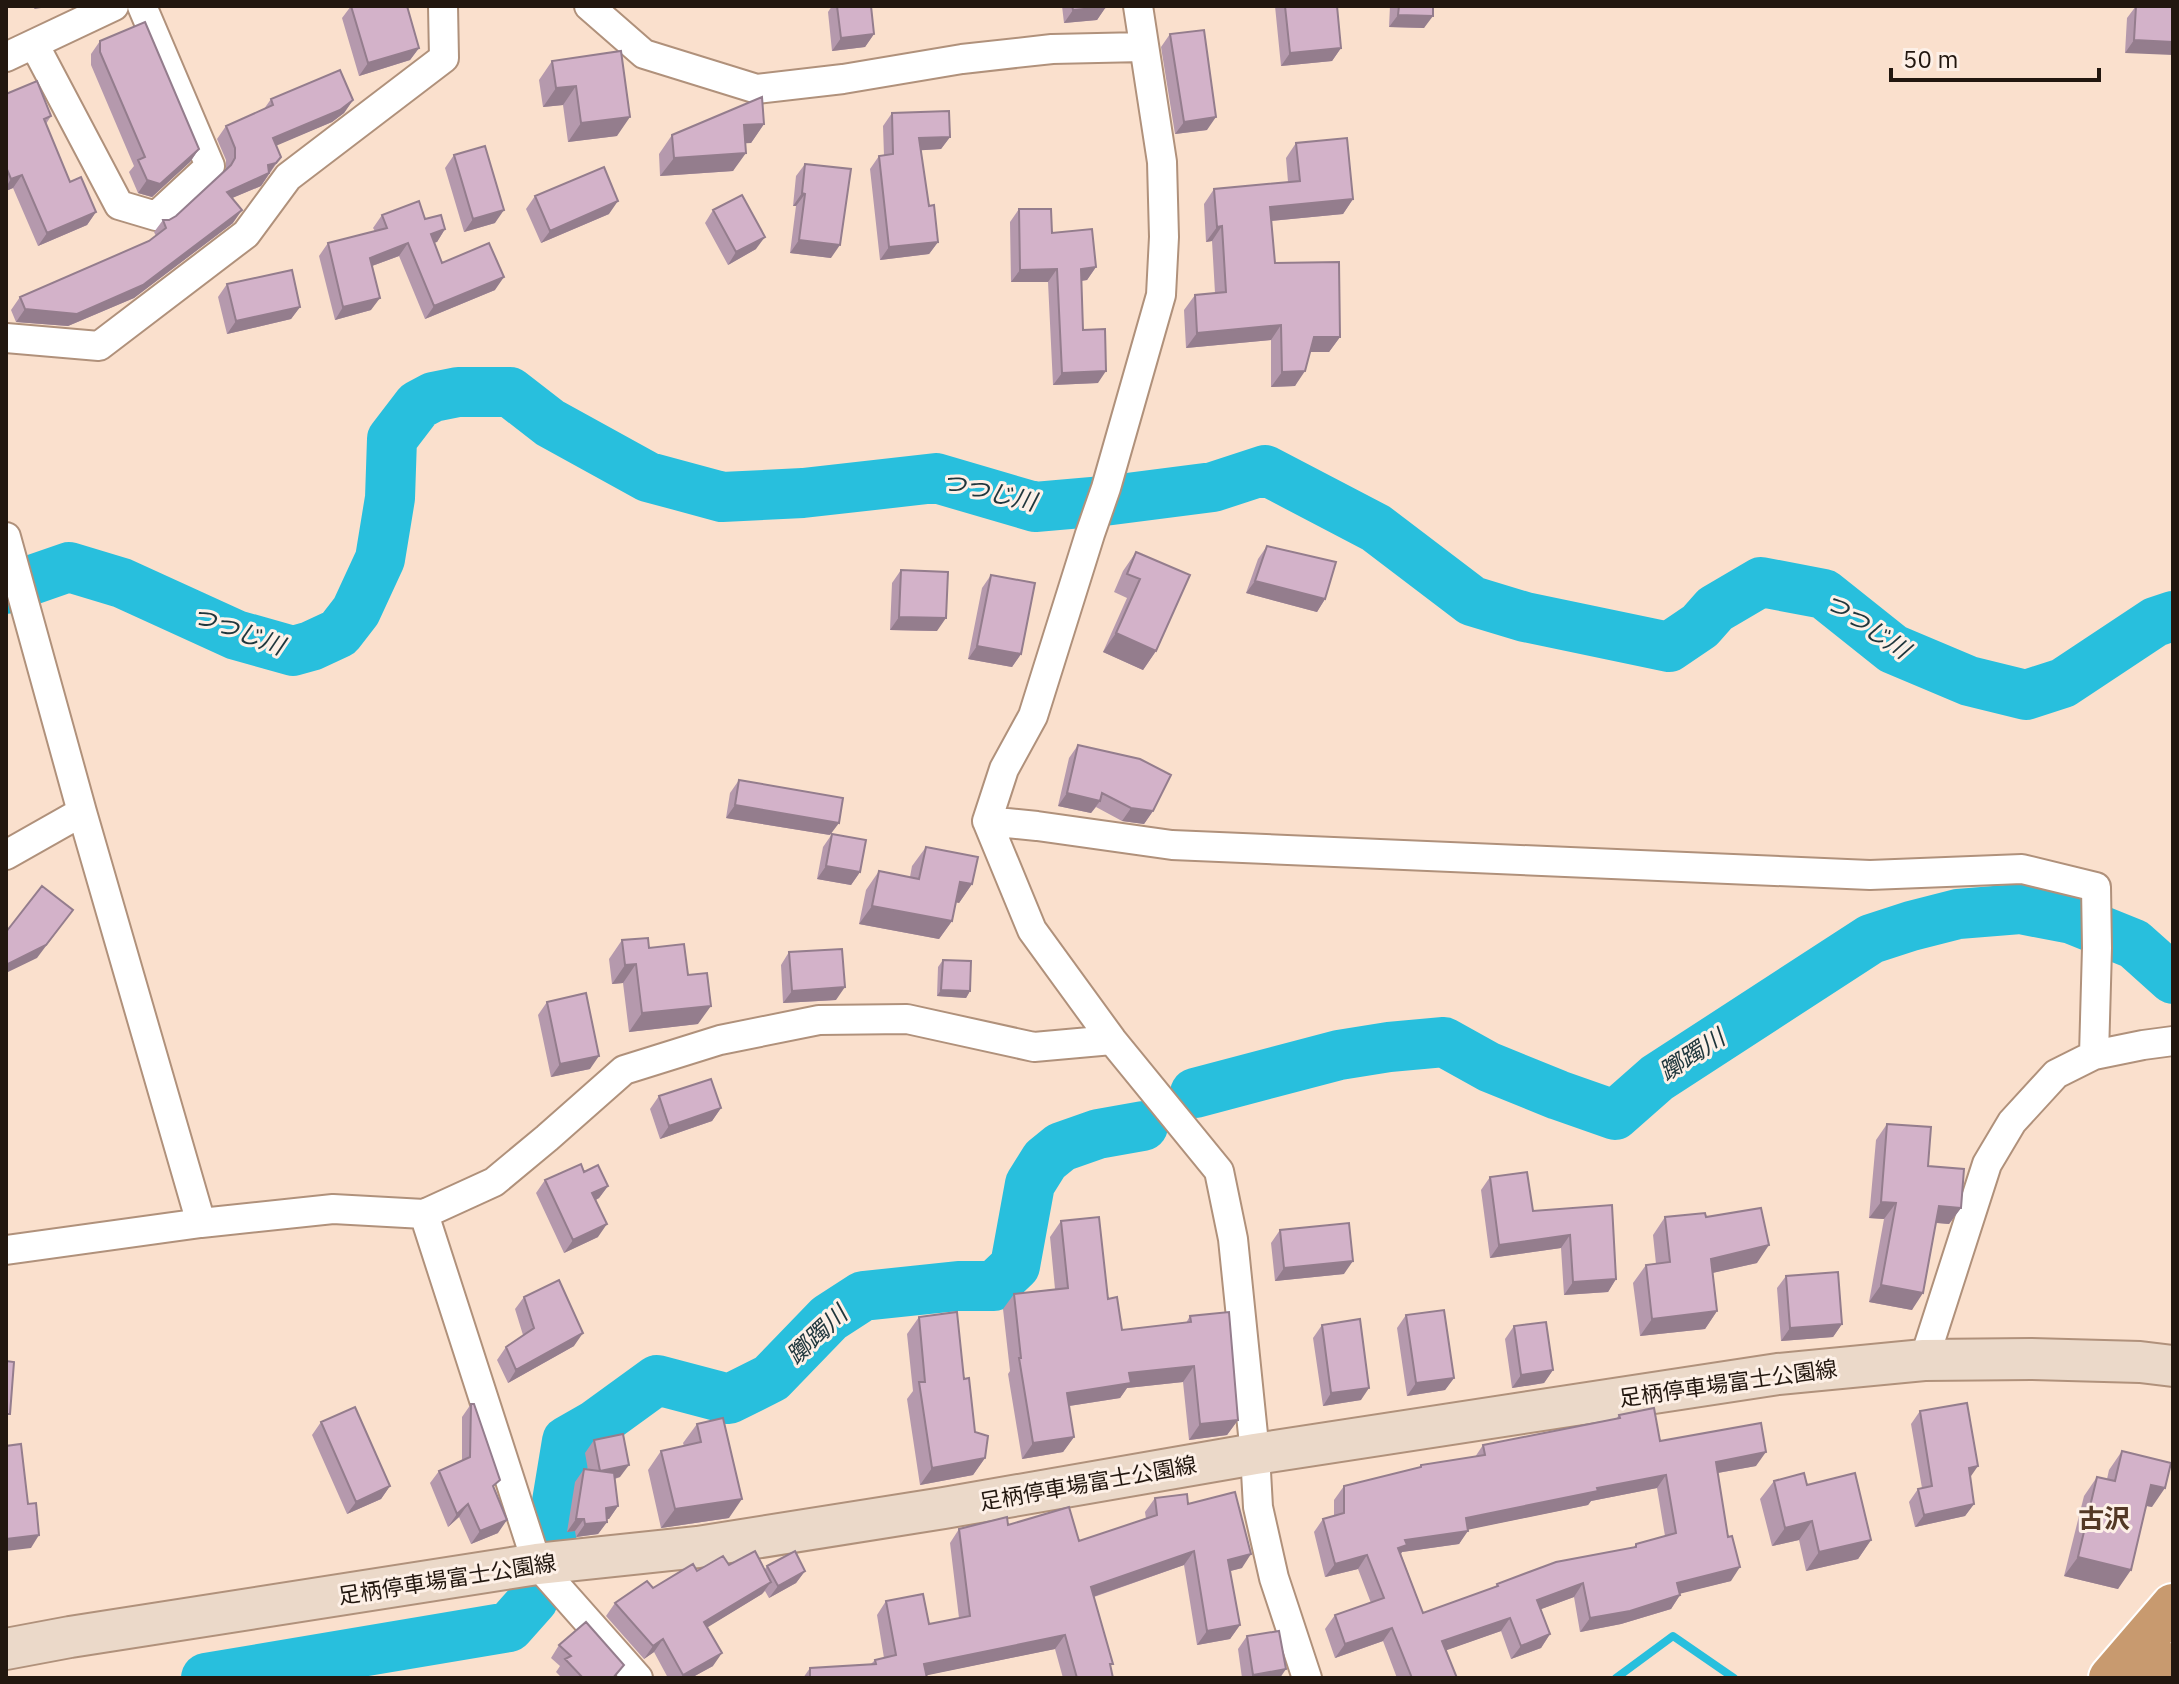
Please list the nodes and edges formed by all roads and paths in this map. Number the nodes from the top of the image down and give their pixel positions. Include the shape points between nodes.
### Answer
1 (114, 6) edge
2 (142, 6) edge
3 (443, 6) edge
4 (589, 6) edge
5 (1138, 6) edge
6 (34, 44) junction
7 (1143, 47) junction
8 (6, 57) edge
9 (6, 338) edge
10 (10, 550) edge
11 (82, 812) junction
12 (987, 821) junction
13 (6, 855) edge
14 (1112, 1040) junction
15 (2173, 1041) edge
16 (2094, 1055) junction
17 (424, 1214) junction
18 (201, 1223) junction
19 (6, 1250) edge
20 (1924, 1360) junction
21 (2173, 1366) edge
22 (1255, 1454) junction
23 (537, 1564) junction
24 (2173, 1606) edge
25 (6, 1649) edge
26 (2173, 1665) edge
27 (638, 1678) edge
28 (1307, 1678) edge
29 (2111, 1678) edge
30 (2162, 1678) edge

1 - 6 street
2 - 6 street via 210,166 156,216 119,205
3 - 9 street via 444,58 288,177 246,234 99,346
4 - 7 street via 644,54 757,89 1052,49
5 - 7 street
6 - 8 street
7 - 12 street via 1162,162 1161,295 1033,716 1004,769
10 - 11 street
11 - 13 street
11 - 18 street
12 - 14 street via 1032,930
12 - 16 street via 1172,845 1870,875 2022,869 2096,887
14 - 17 street via 1034,1047 907,1019 819,1020 720,1040 624,1070 494,1182
14 - 22 street via 1219,1171 1233,1239
15 - 16 street
16 - 20 street via 2056,1074 2012,1122 1987,1164
17 - 18 street via 333,1209
17 - 23 street
18 - 19 street
20 - 21 main road, 足柄停車場富士公園線
20 - 22 main road, 足柄停車場富士公園線 via 1778,1374
22 - 23 main road, 足柄停車場富士公園線 via 698,1547
22 - 28 street via 1258,1507 1274,1578
23 - 25 main road, 足柄停車場富士公園線
23 - 27 street
24 - 29 highway
26 - 30 highway

